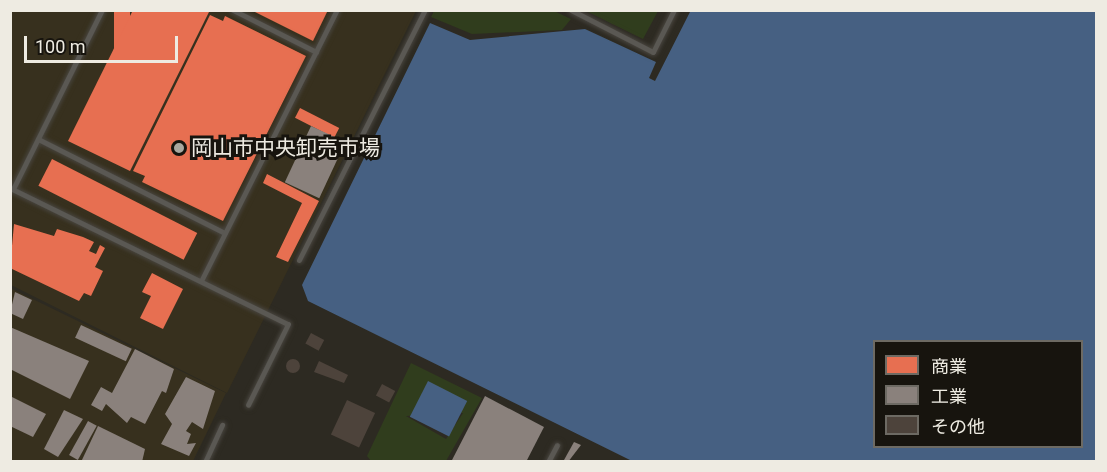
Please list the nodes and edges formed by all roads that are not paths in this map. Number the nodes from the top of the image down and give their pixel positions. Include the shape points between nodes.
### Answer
1 (102, 10) edge
2 (233, 10) edge
3 (337, 10) edge
4 (425, 10) edge
5 (571, 10) edge
6 (674, 10) edge
7 (316, 52) junction
8 (38, 139) junction
9 (12, 188) edge
10 (225, 233) junction
11 (299, 260) dead end
12 (201, 281) junction
13 (248, 405) dead end
14 (222, 425) dead end
15 (557, 445) dead end
16 (205, 462) edge
17 (548, 462) edge

1 - 8 lane
2 - 7 lane
3 - 7 lane
4 - 11 lane
5 - 6 lane via 653,52
7 - 10 lane
8 - 9 lane
8 - 10 lane
9 - 12 lane
10 - 12 lane
12 - 13 lane via 288,324
14 - 16 lane
15 - 17 lane

